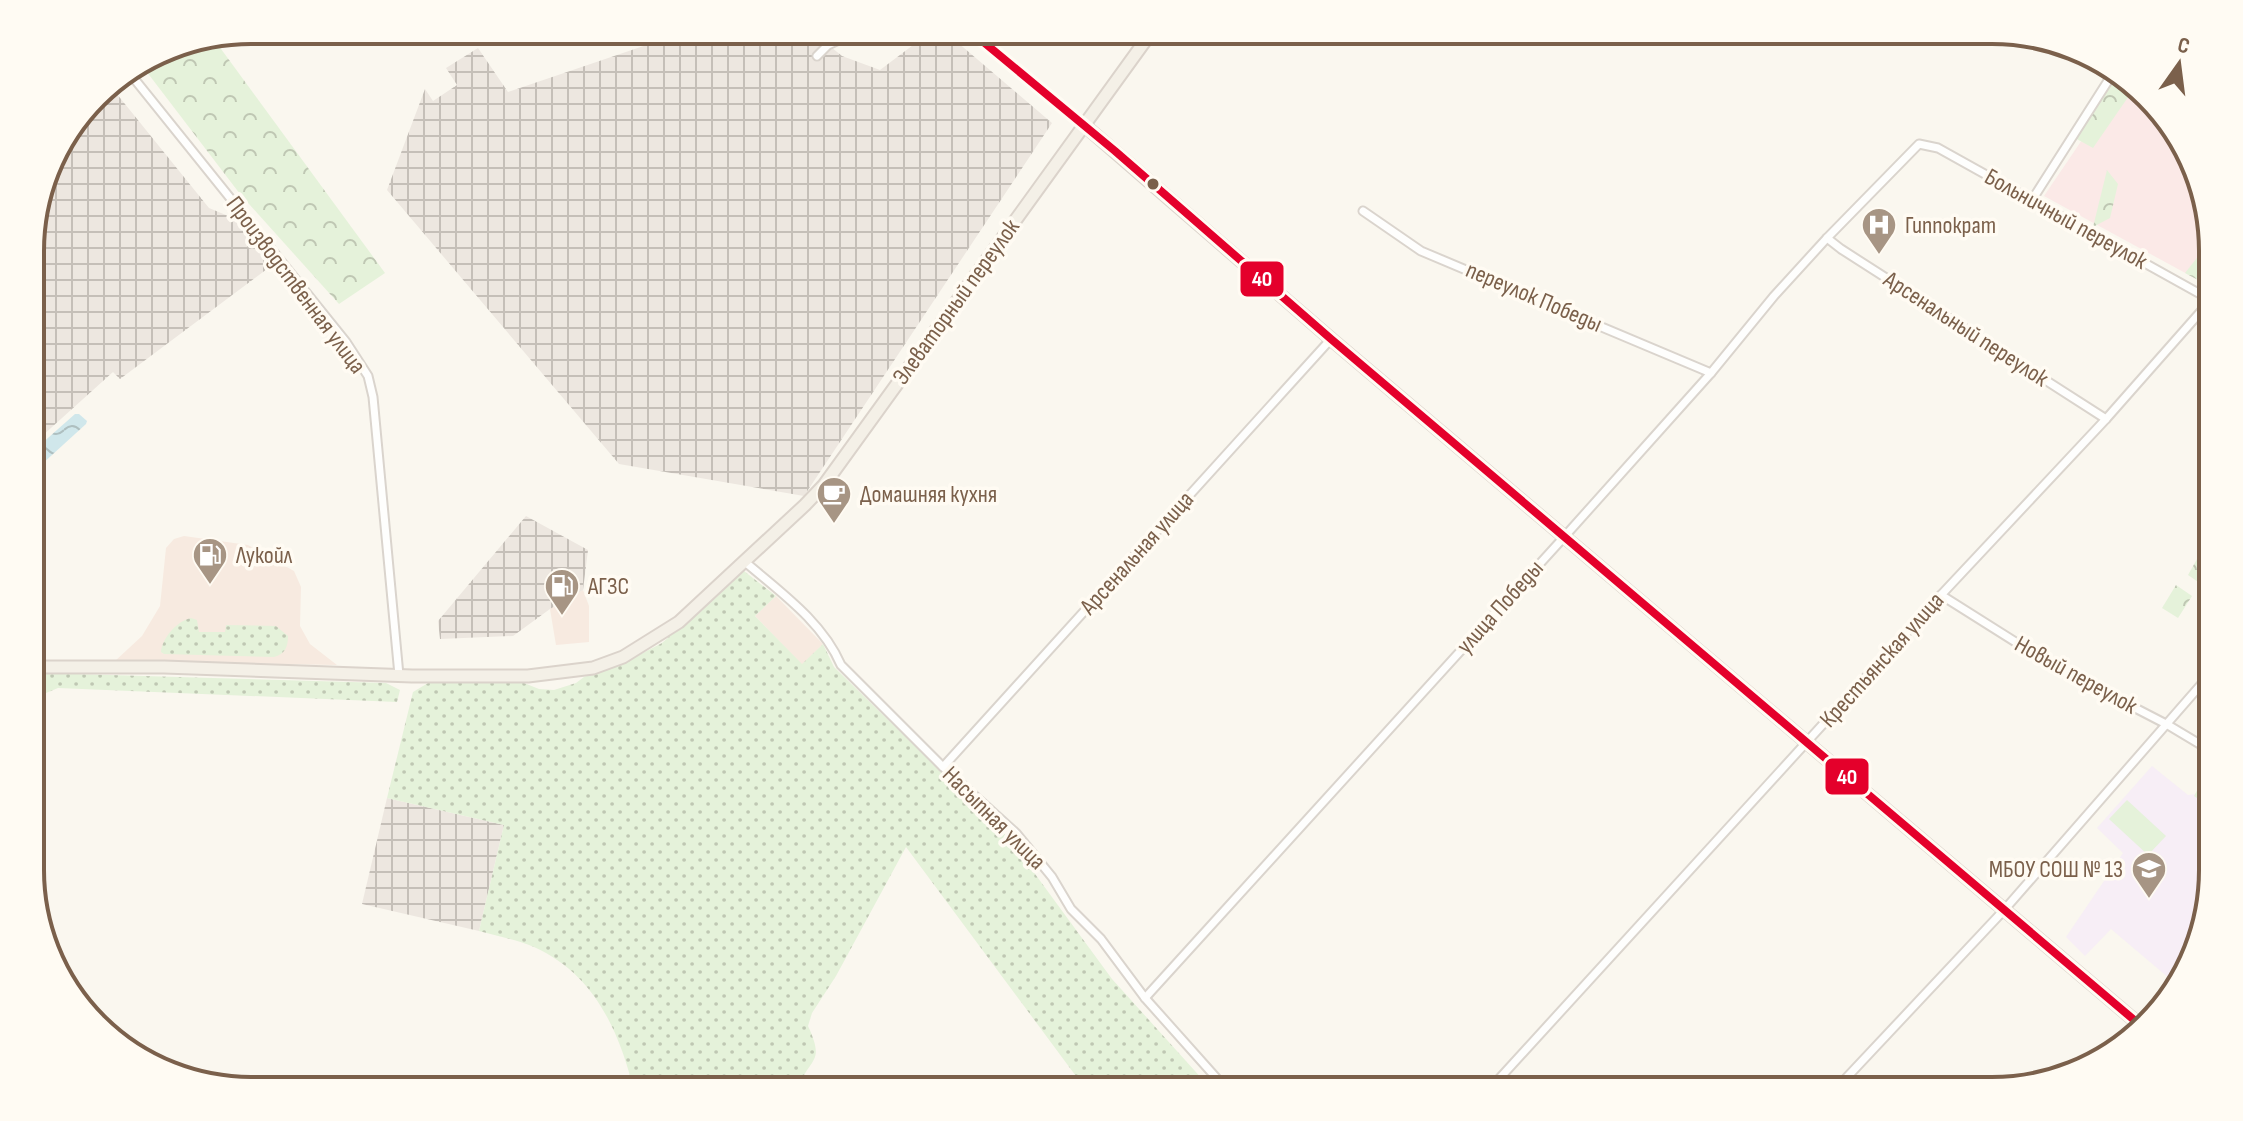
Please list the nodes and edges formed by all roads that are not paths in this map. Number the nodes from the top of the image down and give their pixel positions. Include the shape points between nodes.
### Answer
1 (830, 44) edge
2 (986, 44) edge
3 (1143, 44) edge
4 (817, 56) dead end
5 (135, 80) edge
6 (2108, 80) edge
7 (1084, 125) junction
8 (1919, 144) joint
9 (2032, 200) junction
10 (1363, 211) dead end
11 (1827, 238) junction
12 (2199, 293) edge
13 (2199, 314) edge
14 (1331, 339) junction
15 (1711, 373) junction
16 (2106, 419) junction
17 (1565, 536) junction
18 (744, 561) junction
19 (1941, 595) junction
20 (44, 667) edge
21 (399, 675) junction
22 (2199, 688) edge
23 (2168, 725) junction
24 (1808, 743) junction
25 (2199, 744) edge
26 (943, 767) junction
27 (2005, 909) junction
28 (1145, 998) junction
29 (2135, 1020) edge
30 (1216, 1077) edge
31 (1501, 1077) edge
32 (1847, 1077) edge

1 - 4 street
2 - 7 street
3 - 7 main road, Элеваторный переулок
5 - 21 street, Производственная улица via 368,376
6 - 9 street
7 - 14 main road
7 - 18 main road, Элеваторный переулок via 837,468
8 - 9 street, Больничный переулок via 1938,148
8 - 11 street, улица Победы
9 - 12 street, Больничный переулок
10 - 15 street, переулок Победы via 1421,251
11 - 15 street, улица Победы
11 - 16 street, Арсенальный переулок
13 - 16 street, Крестьянская улица
14 - 17 main road
14 - 26 street, Арсенальная улица
15 - 17 street, улица Победы
16 - 19 street, Крестьянская улица
17 - 24 main road
17 - 28 street, улица Победы
18 - 21 main road, Элеваторный переулок via 661,635 593,668 528,676
18 - 26 street, Насыпная улица via 794,604 832,644 841,665
19 - 23 street, Новый переулок via 2052,665
19 - 24 street, Крестьянская улица
20 - 21 main road, Элеваторный переулок
22 - 23 street
23 - 25 street, Новый переулок
23 - 27 street
24 - 27 main road
24 - 31 street, Крестьянская улица
26 - 28 street, Насыпная улица via 1016,833
27 - 29 main road
27 - 32 street
28 - 30 street, Насыпная улица

